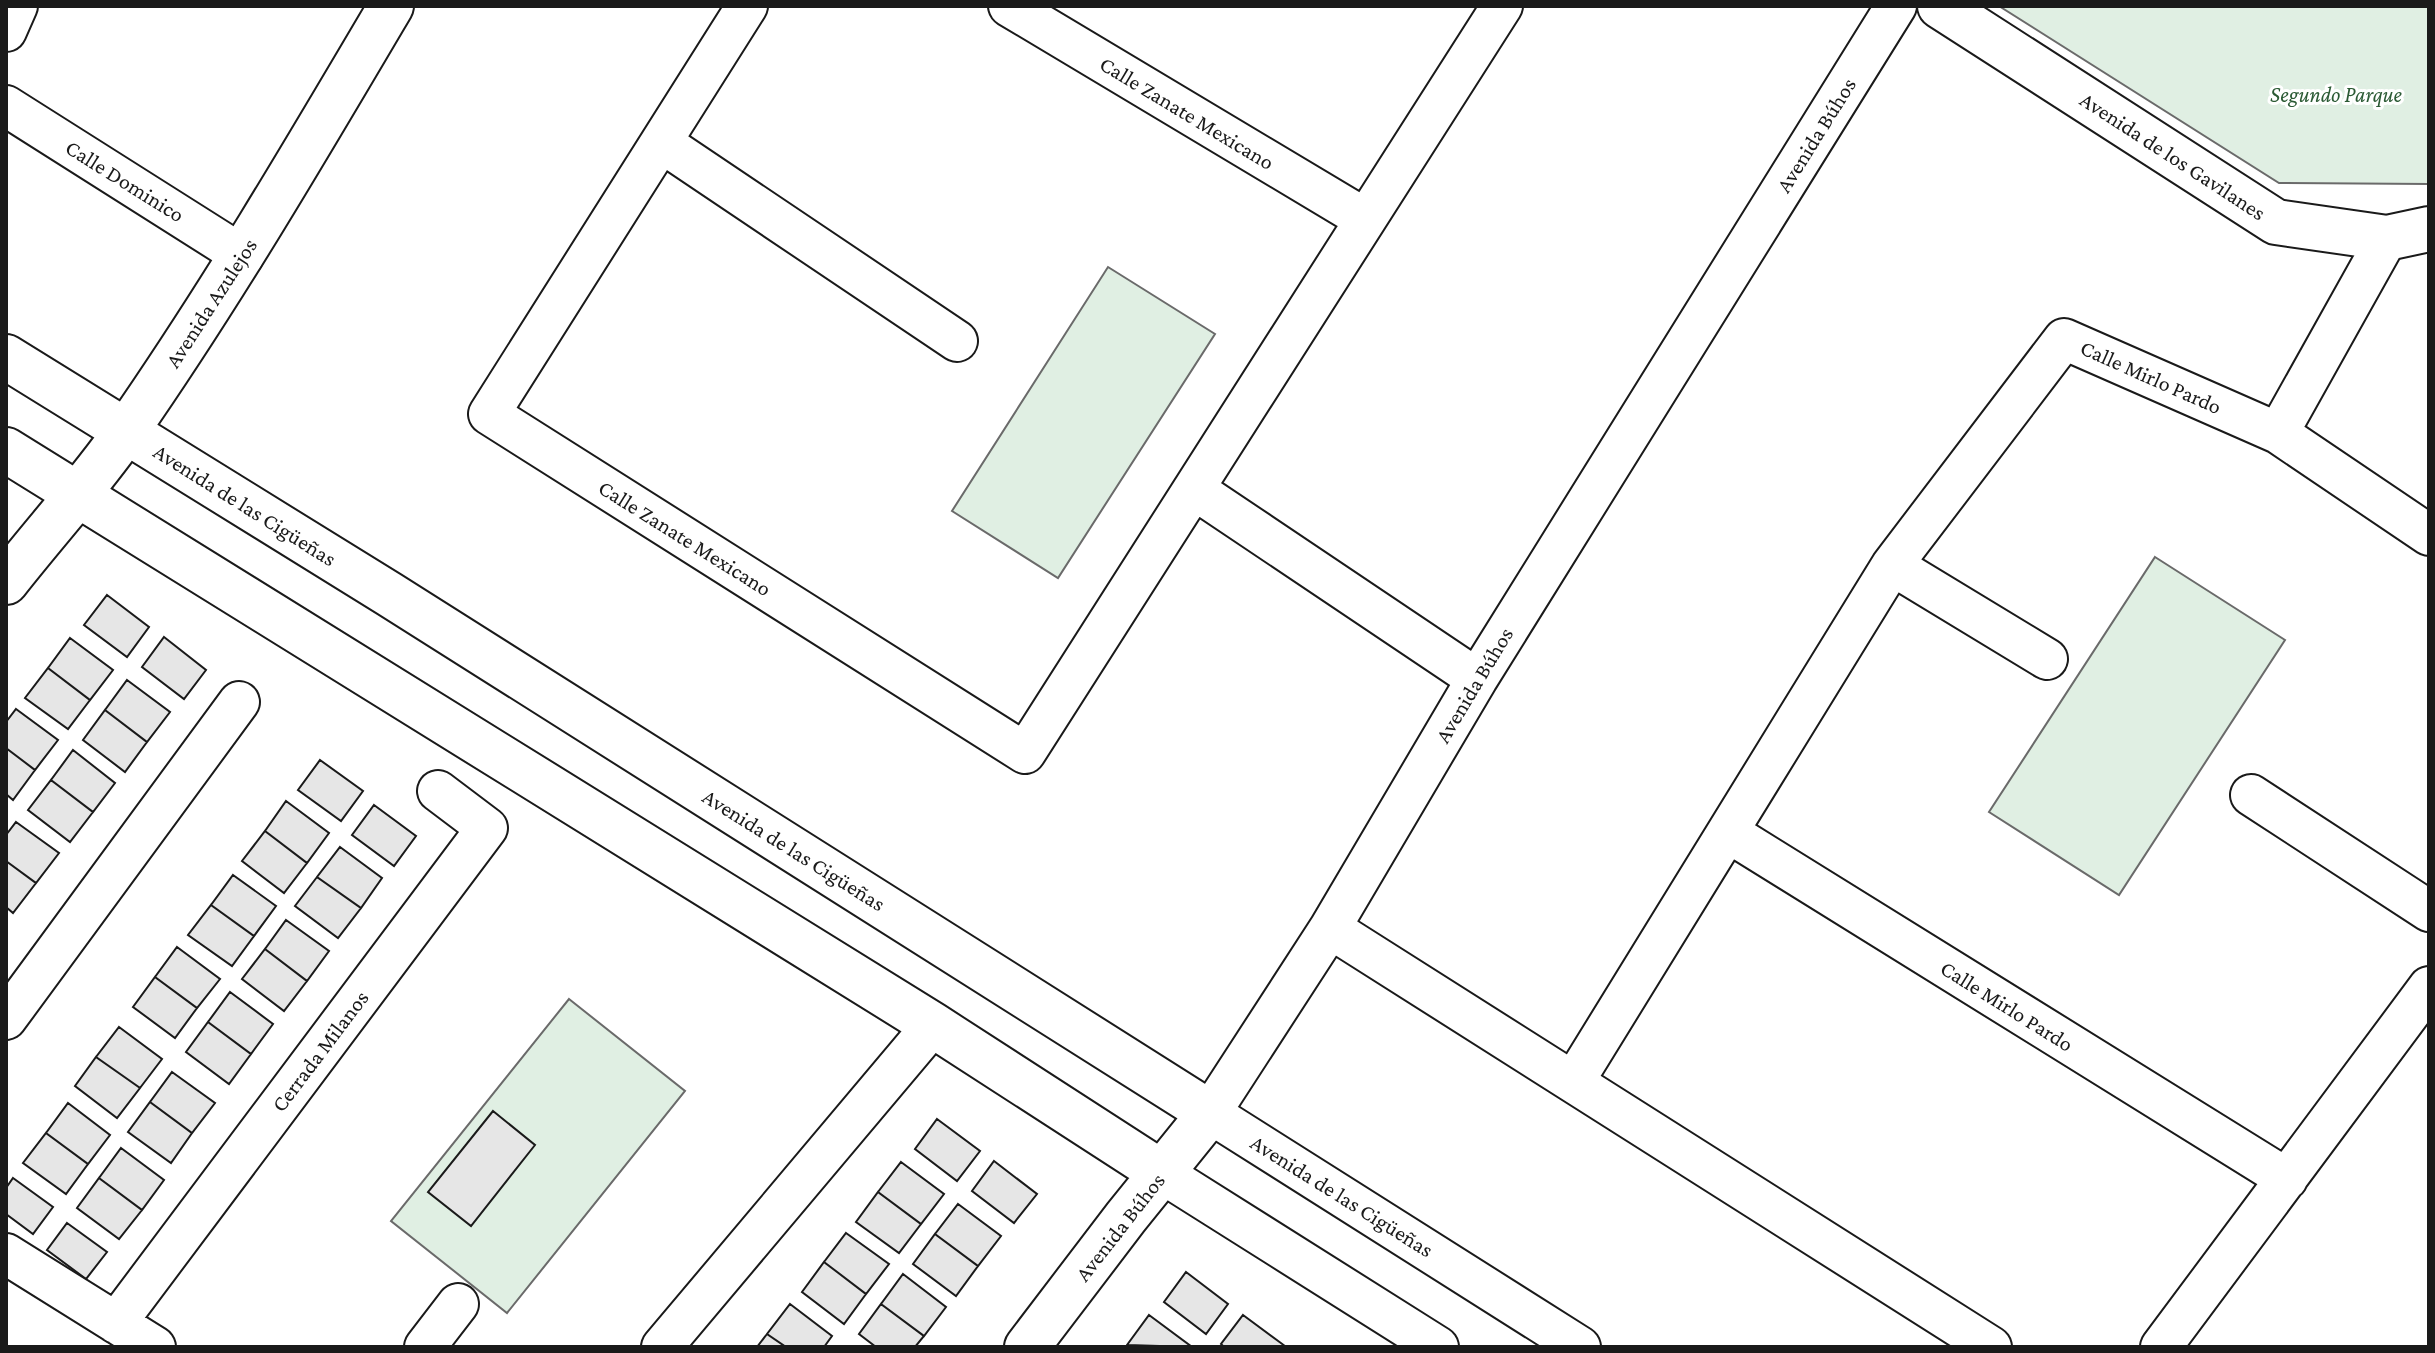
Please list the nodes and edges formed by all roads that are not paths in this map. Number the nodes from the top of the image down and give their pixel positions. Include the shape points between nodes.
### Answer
1 (17, 6) edge
2 (391, 6) edge
3 (747, 6) edge
4 (1009, 6) edge
5 (1502, 6) edge
6 (1896, 6) edge
7 (1940, 6) edge
8 (6, 31) edge
9 (6, 106) edge
10 (661, 142) junction
11 (1365, 219) junction
12 (2408, 234) edge
13 (243, 256) junction
14 (957, 341) dead end
15 (6, 357) edge
16 (126, 431) junction
17 (2278, 433) junction
18 (6, 450) edge
19 (1194, 489) junction
20 (79, 495) junction
21 (2429, 535) edge
22 (1892, 565) junction
23 (6, 582) edge
24 (2047, 659) dead end
25 (1477, 679) junction
26 (239, 702) dead end
27 (438, 791) dead end
28 (2251, 795) dead end
29 (1728, 832) junction
30 (2429, 911) edge
31 (1330, 928) junction
32 (2429, 987) edge
33 (6, 1019) edge
34 (933, 1025) junction
35 (1574, 1081) junction
36 (1210, 1113) junction
37 (1162, 1173) junction
38 (2287, 1179) junction
39 (6, 1254) edge
40 (458, 1304) dead end
41 (116, 1323) junction
42 (155, 1347) edge
43 (425, 1347) edge
44 (662, 1347) edge
45 (1027, 1347) edge
46 (1438, 1347) edge
47 (1580, 1347) edge
48 (1991, 1347) edge
49 (2161, 1347) edge

1 - 8 street
2 - 13 street, Avenida Azulejos
3 - 10 street, Calle Zanate Mexicano
4 - 11 street, Calle Zanate Mexicano
5 - 11 street, Calle Zanate Mexicano
6 - 25 street, Avenida Búhos
7 - 12 street, Avenida de los Gavilanes via 2276,222
9 - 13 street, Calle Dominico
10 - 14 street
10 - 19 street, Calle Zanate Mexicano via 489,414 1025,753
11 - 19 street, Calle Zanate Mexicano
12 - 17 street
13 - 16 street, Avenida Azulejos
15 - 16 street, Avenida de las Cigüeñas
16 - 20 street, Avenida Azulejos
16 - 36 street, Avenida de las Cigüeñas
17 - 21 street, Calle Mirlo Pardo
17 - 22 street, Calle Mirlo Pardo via 2064,339
18 - 20 street
19 - 25 street
20 - 23 street, Avenida Azulejos
20 - 34 street
22 - 24 street
22 - 29 street, Calle Mirlo Pardo
25 - 31 street, Avenida Búhos
26 - 33 street
27 - 41 street, Cerrada Milanos via 487,828
28 - 30 street
29 - 35 street, Calle Mirlo Pardo
29 - 38 street, Calle Mirlo Pardo
31 - 35 street
31 - 36 street, Avenida Búhos
32 - 38 street
34 - 37 street
34 - 44 street
35 - 48 street
36 - 37 street, Avenida Búhos
36 - 47 street, Avenida de las Cigüeñas
37 - 45 street, Avenida Búhos
37 - 46 street
38 - 49 street
39 - 41 street
40 - 43 street
41 - 42 street

